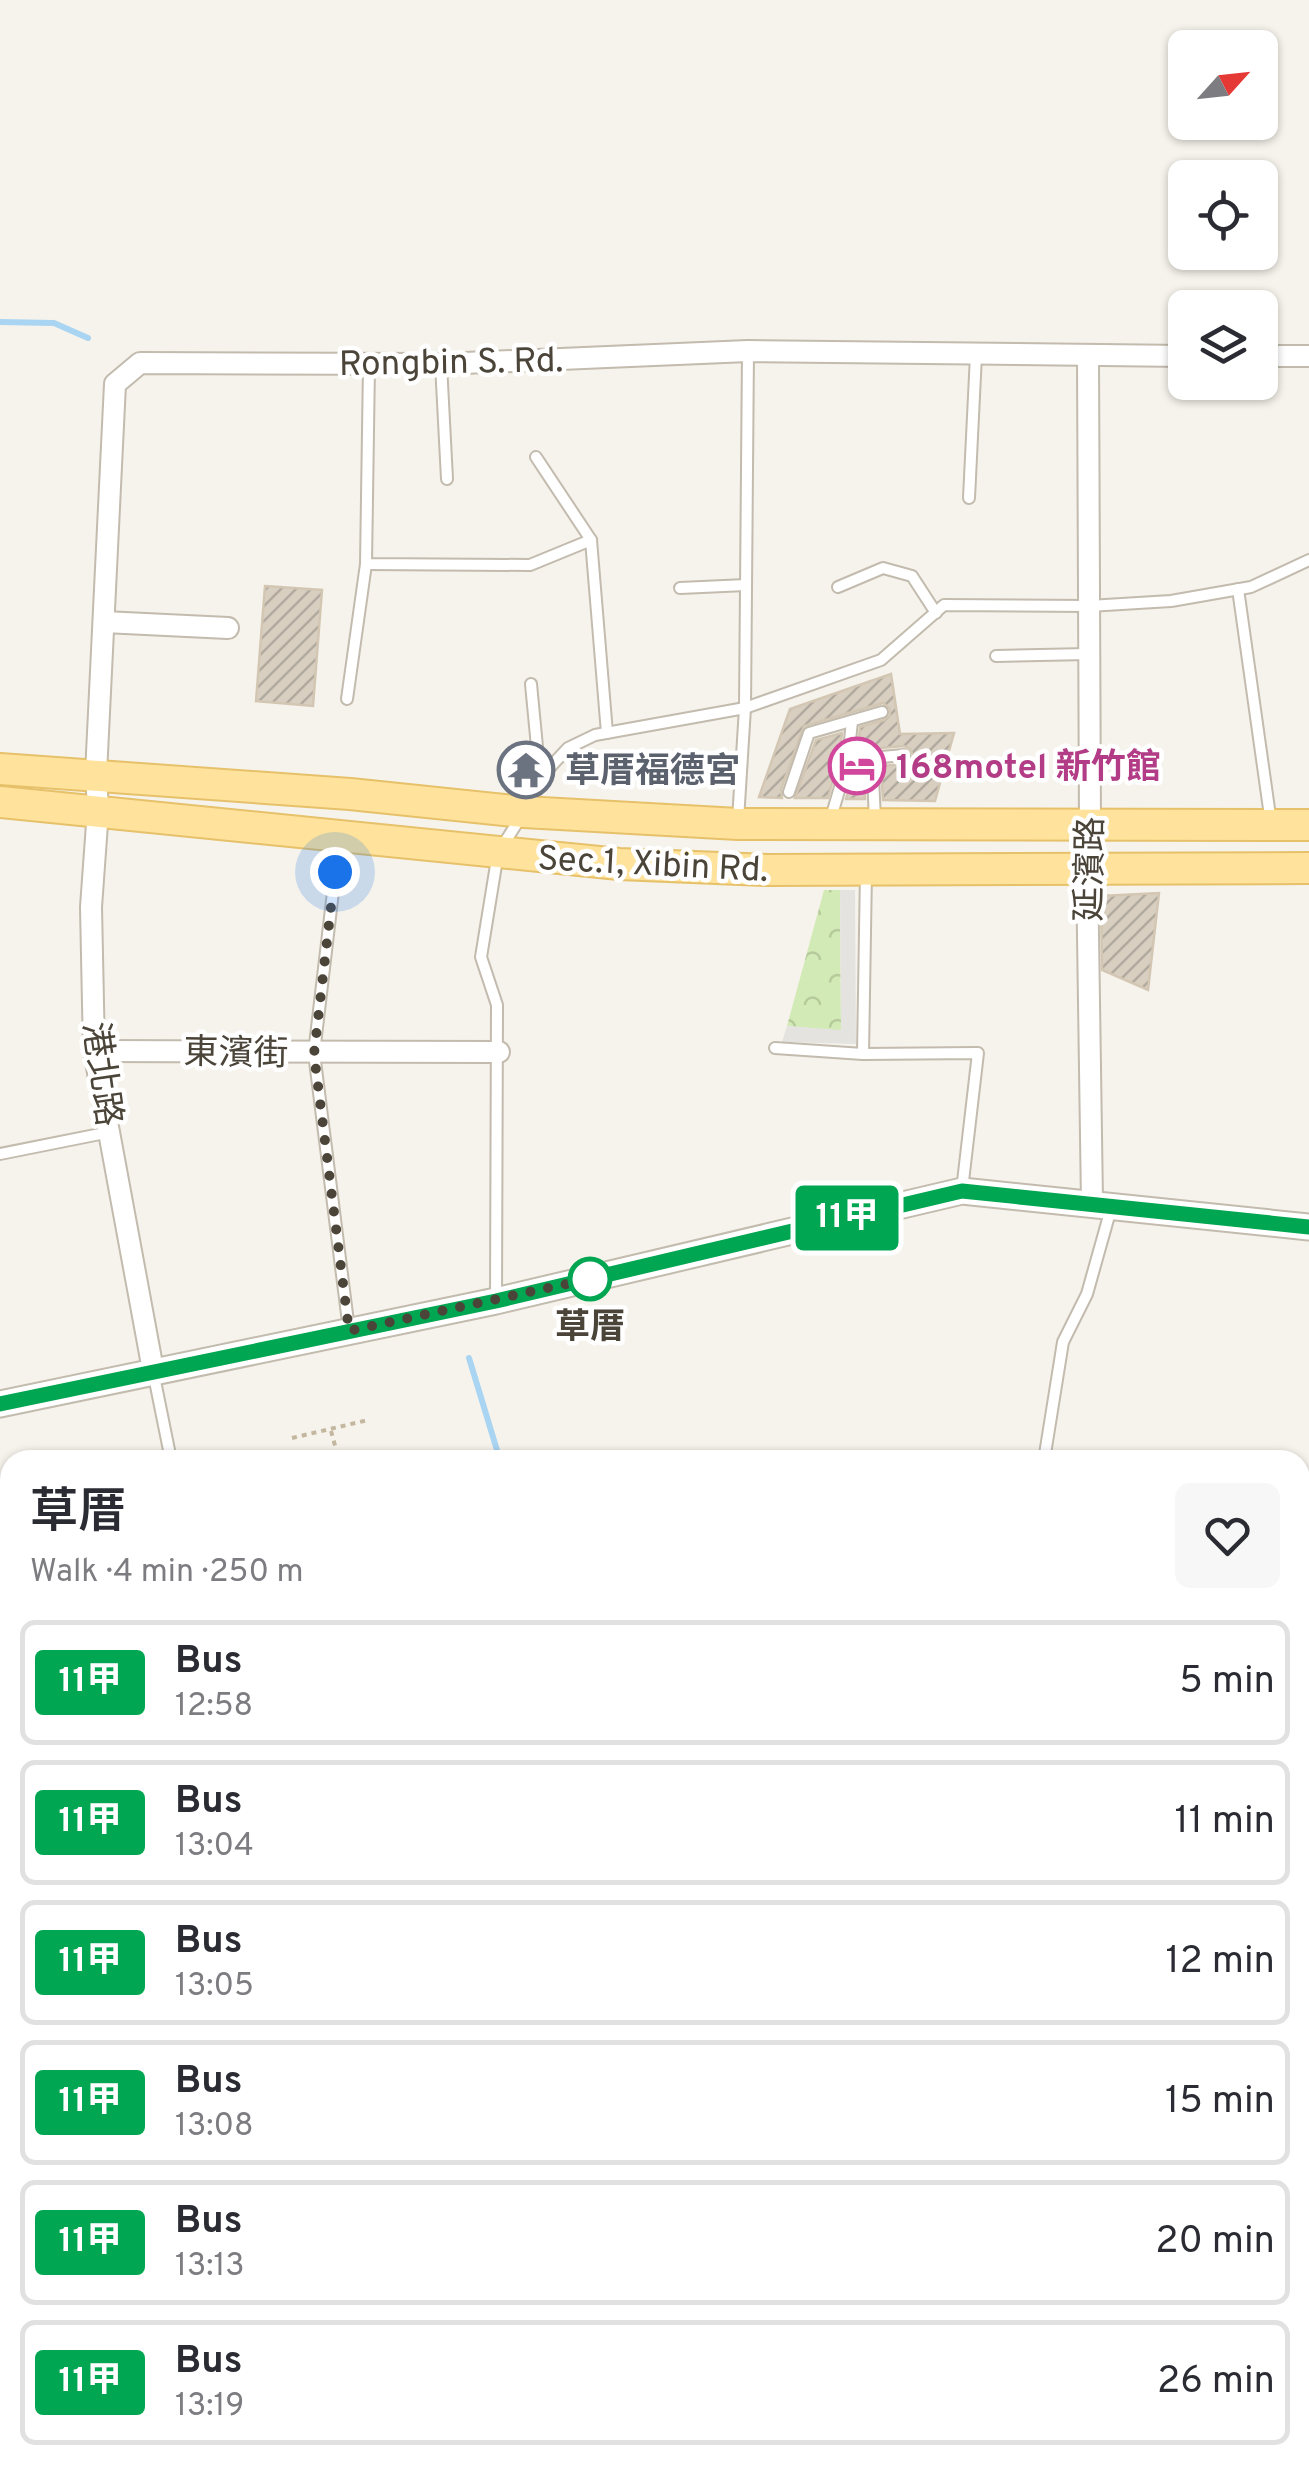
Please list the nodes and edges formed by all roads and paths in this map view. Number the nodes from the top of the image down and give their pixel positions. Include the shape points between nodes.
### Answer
1 (748, 351) junction
2 (976, 354) junction
3 (1088, 356) junction
4 (1168, 356) edge
5 (1278, 356) edge
6 (1309, 356) edge
7 (369, 364) junction
8 (441, 364) junction
9 (536, 457) dead end
10 (446, 479) dead end
11 (969, 498) dead end
12 (591, 540) junction
13 (1309, 560) edge
14 (366, 564) junction
15 (746, 585) junction
16 (838, 586) dead end
17 (680, 588) dead end
18 (1238, 589) junction
19 (1089, 606) junction
20 (936, 613) junction
21 (104, 622) junction
22 (228, 628) dead end
23 (1089, 654) junction
24 (996, 656) dead end
25 (532, 684) dead end
26 (347, 699) dead end
27 (745, 708) junction
28 (882, 712) dead end
29 (852, 721) junction
30 (607, 734) junction
31 (904, 754) dead end
32 (872, 757) junction
33 (848, 760) junction
34 (0, 770) edge
35 (96, 774) junction
36 (540, 778) junction
37 (789, 792) dead end
38 (0, 802) edge
39 (98, 810) junction
40 (524, 812) junction
41 (738, 824) junction
42 (1271, 824) junction
43 (828, 825) junction
44 (875, 825) junction
45 (1309, 826) edge
46 (1090, 827) junction
47 (340, 835) junction
48 (498, 853) junction
49 (1087, 868) junction
50 (1309, 868) edge
51 (866, 870) junction
52 (775, 1048) dead end
53 (94, 1051) junction
54 (498, 1052) junction
55 (314, 1054) junction
56 (863, 1054) junction
57 (111, 1132) junction
58 (0, 1154) edge
59 (962, 1191) junction
60 (1102, 1203) junction
61 (1309, 1227) edge
62 (496, 1301) junction
63 (349, 1331) junction
64 (153, 1370) junction
65 (0, 1404) edge
66 (368, 1420) dead end
67 (331, 1429) junction
68 (292, 1438) dead end
69 (169, 1450) edge
70 (336, 1450) edge
71 (1046, 1450) edge

1 - 2 street, Rongbin S. Rd.
1 - 8 street, Rongbin S. Rd.
1 - 15 lane
2 - 3 street, Rongbin S. Rd.
2 - 11 lane
3 - 4 street, Rongbin S. Rd.
3 - 19 street, 延濱路
5 - 6 street
7 - 8 street, Rongbin S. Rd.
7 - 14 lane
7 - 21 street, Rongbin S. Rd. via 140,363 115,384
8 - 10 lane
9 - 12 lane
12 - 14 lane via 530,565
12 - 30 lane
13 - 18 lane
14 - 26 lane
15 - 17 lane
15 - 27 lane
16 - 20 lane via 883,568 912,576
18 - 19 lane
18 - 42 lane
19 - 20 lane via 944,606
19 - 23 street, 延濱路
20 - 27 lane via 880,660
21 - 22 street
21 - 35 street, Rongbin S. Rd.
23 - 24 lane
23 - 46 street, 延濱路
25 - 36 lane
27 - 30 lane
27 - 41 lane
28 - 29 lane
29 - 33 lane
29 - 37 lane via 809,733
30 - 36 lane via 568,748
31 - 32 lane
32 - 33 lane
32 - 44 lane
33 - 43 lane
34 - 35 main road, Sec.1, Xibin Rd.
35 - 39 street, 港北路
35 - 40 main road, Sec.1, Xibin Rd.
36 - 40 lane
38 - 39 main road, Sec.1, Xibin Rd.
39 - 47 main road, Sec.1, Xibin Rd.
39 - 53 street, 港北路 via 91,907
40 - 41 main road, Sec.1, Xibin Rd.
40 - 48 lane
41 - 43 main road, Sec.1, Xibin Rd.
42 - 45 main road, Sec.1, Xibin Rd.
42 - 46 main road, Sec.1, Xibin Rd.
43 - 44 main road, Sec.1, Xibin Rd.
44 - 46 main road, Sec.1, Xibin Rd.
46 - 49 street, 延濱路
47 - 48 main road, Sec.1, Xibin Rd.
47 - 55 lane
48 - 51 main road, Sec.1, Xibin Rd. via 619,864
48 - 54 lane via 481,957 498,1005
49 - 50 main road, Sec.1, Xibin Rd.
49 - 51 main road, Sec.1, Xibin Rd.
49 - 60 street, 延濱路
51 - 56 lane
52 - 56 lane
53 - 55 street, 東濱街
53 - 57 street, 港北路
54 - 55 street, 東濱街
54 - 62 lane
55 - 63 lane
56 - 59 lane via 978,1053
57 - 58 lane
57 - 64 street, 港北路
59 - 60 street
59 - 62 street
60 - 61 street
60 - 71 lane via 1086,1294 1064,1342
62 - 63 street
63 - 64 street
64 - 65 street
64 - 69 lane
66 - 67 path
67 - 68 path
67 - 70 path

